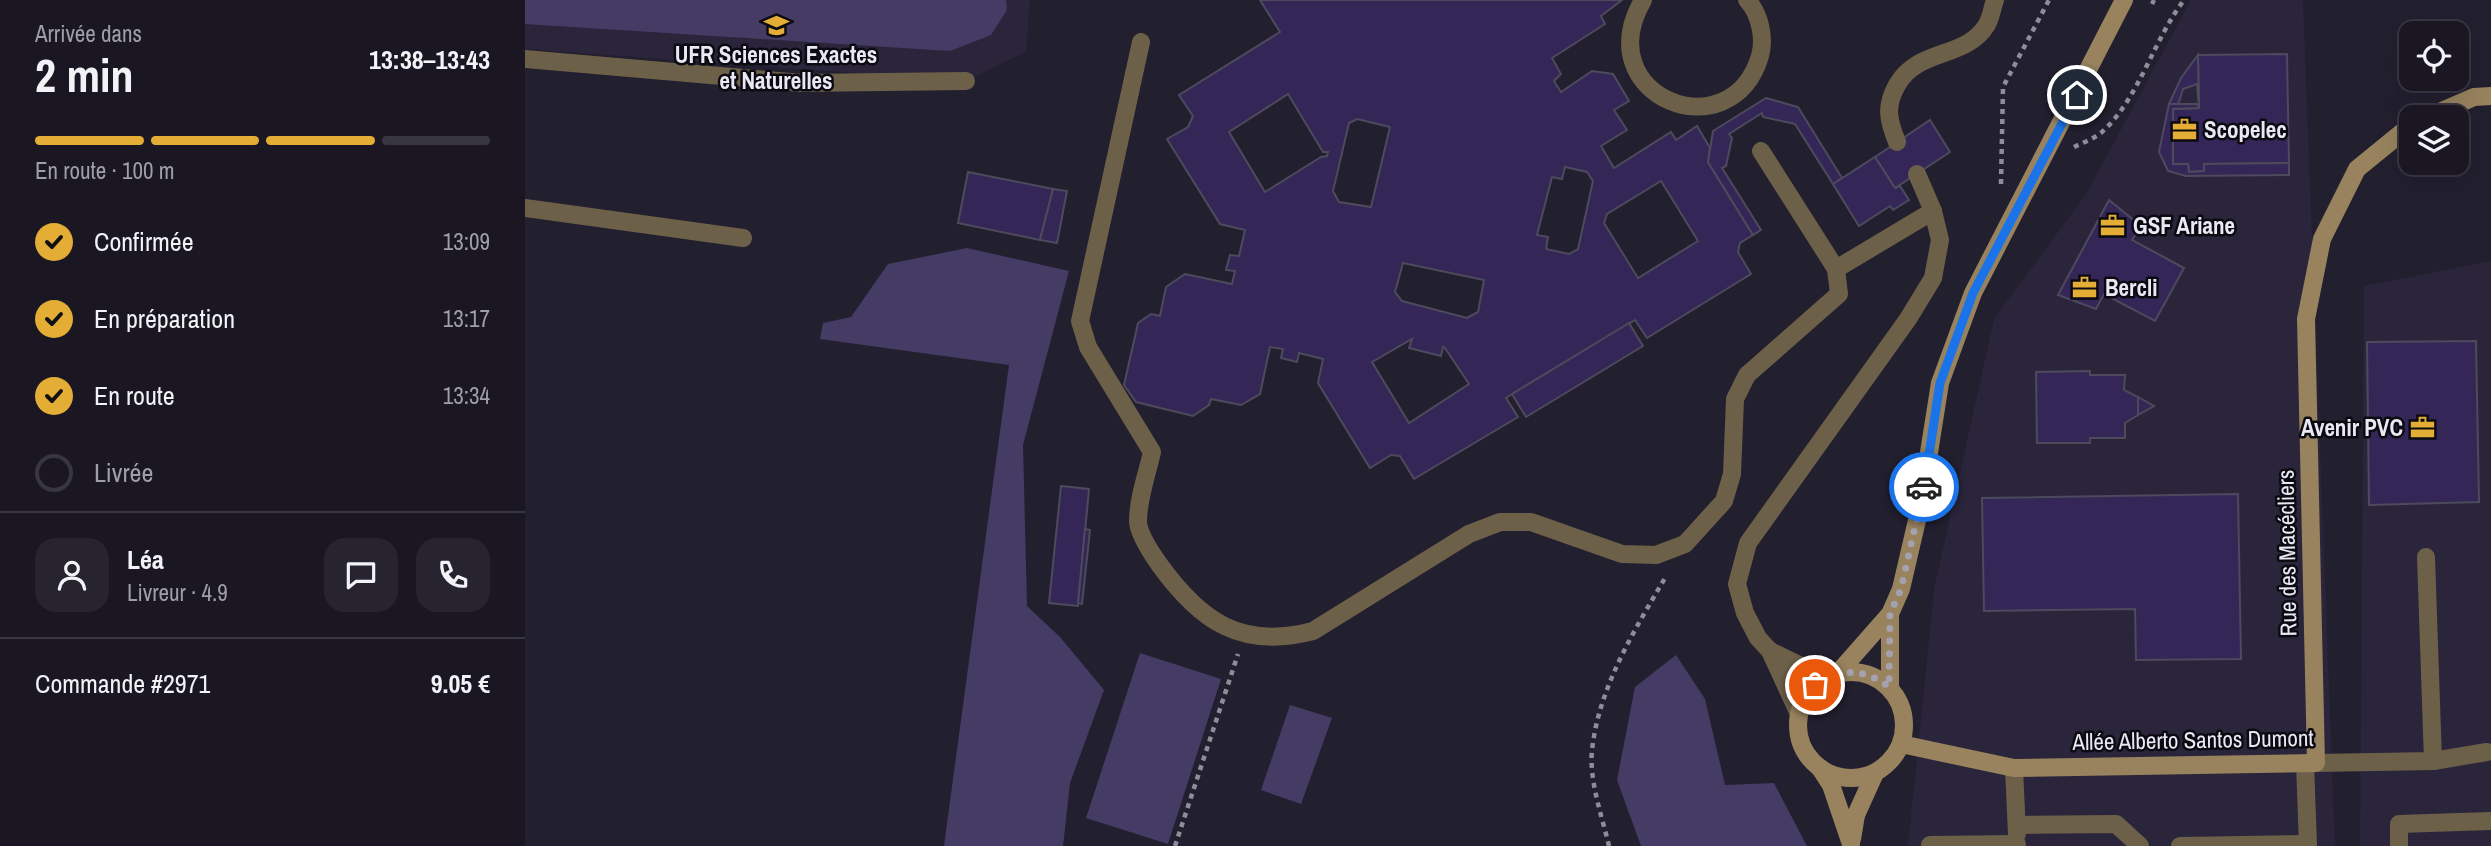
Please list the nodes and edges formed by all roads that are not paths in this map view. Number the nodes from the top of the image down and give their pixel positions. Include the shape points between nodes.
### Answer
1 (1643, 0) edge
2 (1995, 0) edge
3 (2124, 0) edge
4 (1752, 1) edge
5 (1141, 42) dead end
6 (525, 59) edge
7 (966, 81) dead end
8 (2491, 96) edge
9 (2455, 105) edge
10 (2399, 135) edge
11 (1897, 142) dead end
12 (1761, 151) dead end
13 (1917, 174) dead end
14 (525, 208) edge
15 (1933, 211) junction
16 (743, 238) dead end
17 (1836, 269) junction
18 (2426, 557) dead end
19 (1890, 614) junction
20 (1770, 651) junction
21 (1832, 675) junction
22 (1889, 687) junction
23 (1799, 714) junction
24 (1901, 744) junction
25 (2489, 752) edge
26 (2433, 761) junction
27 (2311, 763) junction
28 (1820, 768) junction
29 (2014, 768) junction
30 (1875, 773) junction
31 (2491, 821) edge
32 (2017, 825) junction
33 (1851, 845) edge
34 (1930, 845) edge
35 (2017, 845) edge
36 (2308, 845) edge
37 (2140, 846) edge
38 (2180, 846) edge
39 (2399, 846) edge

1 - 4 street via 1628,38 1639,78 1655,95 1676,105 1699,107 1722,102 1741,89 1755,71 1762,48
2 - 11 street via 1986,27 1962,47 1932,55 1905,71 1889,99 1888,120
3 - 19 street via 1973,293 1940,383 1921,503 1901,589
5 - 17 street via 1080,321 1089,347 1152,452 1137,523 1154,556 1179,591 1208,619 1244,635 1286,638 1313,631 1469,534 1500,522 1531,522 1622,554 1656,555 1685,544 1724,500 1732,474 1735,399 1747,375 1839,294
6 - 7 street via 802,83
8 - 9 street
10 - 27 street, Rue des Macécliers via 2357,169 2322,239 2306,319
12 - 17 street
13 - 15 street
14 - 16 street
15 - 17 street
15 - 20 street via 1940,240 1933,278 1748,543 1737,584 1745,613
18 - 26 street
19 - 21 street
19 - 22 street
20 - 21 street
20 - 23 street
21 - 22 street via 1857,671 1875,676
21 - 23 street via 1807,695
22 - 24 street via 1901,704 1905,724
23 - 28 street via 1798,735 1806,754
24 - 29 street, Allée Alberto Santos Dumont
24 - 30 street via 1891,761
25 - 26 street, Allée Alberto Santos Dumont
26 - 27 street, Allée Alberto Santos Dumont
27 - 29 street, Allée Alberto Santos Dumont
27 - 36 street
28 - 30 street via 1838,777
28 - 33 street via 1831,785
29 - 32 street
30 - 33 street via 1856,815
31 - 39 street via 2399,824
32 - 35 street
32 - 37 street via 2116,824
34 - 35 street
36 - 38 street

